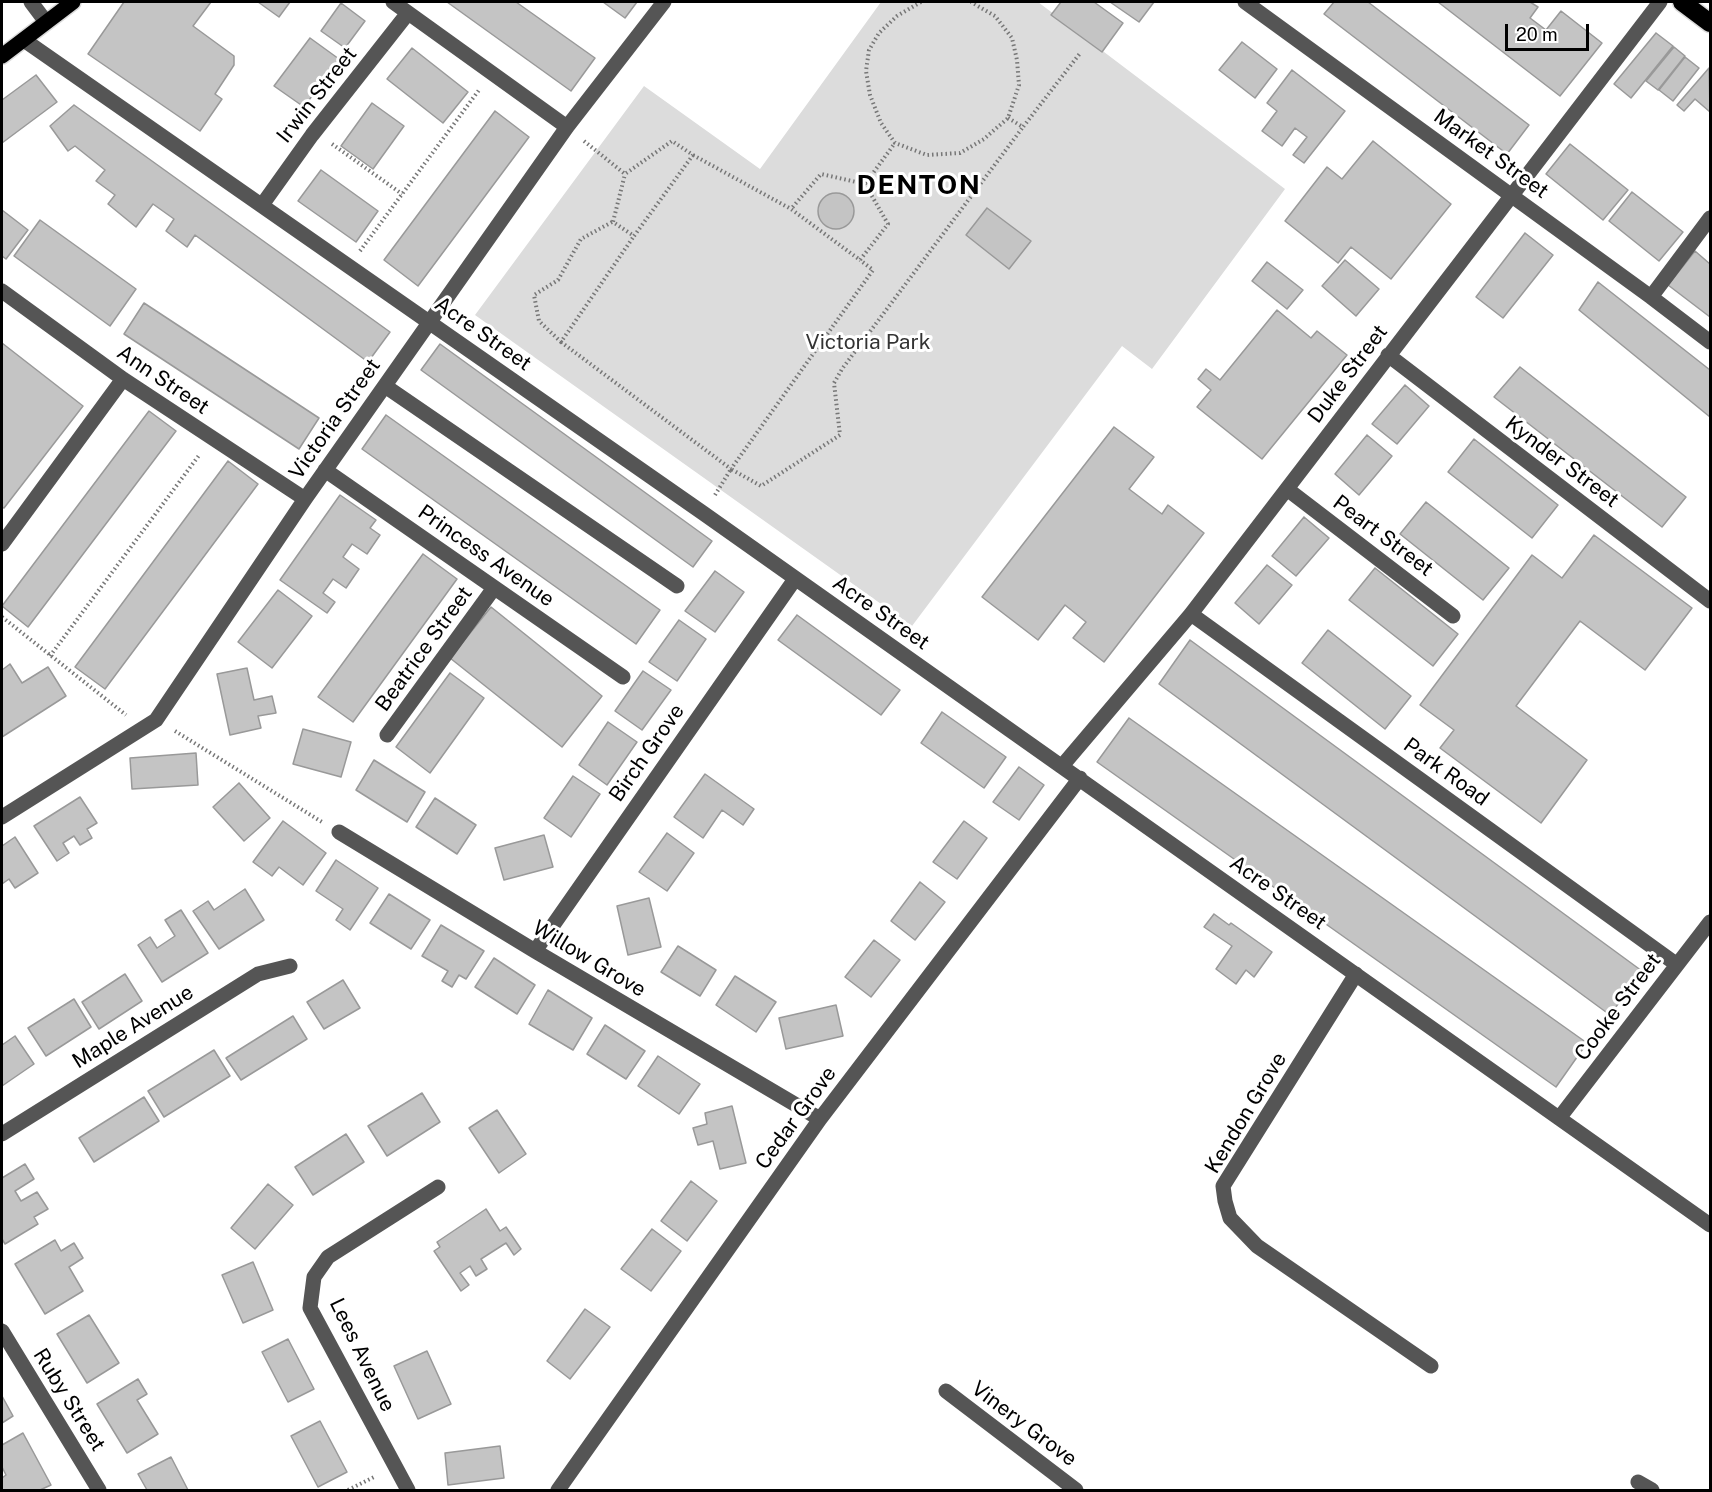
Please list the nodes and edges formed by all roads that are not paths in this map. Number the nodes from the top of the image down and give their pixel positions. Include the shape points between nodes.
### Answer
1 (31, 2) edge
2 (73, 2) edge
3 (393, 2) edge
4 (664, 2) edge
5 (1245, 2) edge
6 (1660, 2) edge
7 (1682, 2) edge
8 (408, 13) junction
9 (46, 22) junction
10 (1710, 23) edge
11 (24, 40) junction
12 (2, 56) edge
13 (567, 127) junction
14 (1511, 194) junction
15 (262, 205) junction
16 (1710, 218) edge
17 (2, 291) edge
18 (1651, 297) junction
19 (430, 322) junction
20 (1710, 342) edge
21 (1388, 356) junction
22 (123, 379) junction
23 (385, 386) junction
24 (325, 470) junction
25 (1287, 489) junction
26 (305, 499) junction
27 (2, 544) edge
28 (795, 579) junction
29 (677, 586) dead end
30 (494, 588) junction
31 (1710, 601) edge
32 (1191, 614) junction
33 (1453, 616) dead end
34 (623, 677) dead end
35 (387, 735) dead end
36 (1062, 766) junction
37 (1080, 778) junction
38 (2, 817) edge
39 (339, 832) road end
40 (1710, 922) edge
41 (535, 951) junction
42 (1676, 964) junction
43 (290, 966) dead end
44 (1356, 974) junction
45 (1560, 1117) junction
46 (820, 1119) junction
47 (2, 1134) edge
48 (438, 1187) dead end
49 (1710, 1225) edge
50 (2, 1331) edge
51 (1431, 1366) dead end
52 (946, 1391) dead end
53 (1638, 1482) dead end
54 (99, 1491) edge
55 (408, 1491) edge
56 (558, 1491) edge
57 (1076, 1491) edge
58 (1652, 1491) edge

1 - 9 street
2 - 9 main road
3 - 8 street
4 - 13 street, Victoria Street
5 - 14 street, Market Street
6 - 14 street, Duke Street
7 - 10 highway
8 - 13 street
8 - 15 street, Irwin Street
9 - 11 main road
11 - 12 main road
11 - 15 street, Acre Street
13 - 19 street, Victoria Street
14 - 18 street, Market Street
14 - 21 street, Duke Street
15 - 19 street, Acre Street
16 - 18 street
17 - 22 street, Ann Street
18 - 20 street, Market Street
19 - 23 street, Victoria Street
19 - 28 street, Acre Street
21 - 25 street, Duke Street
21 - 31 street, Kynder Street
22 - 26 street, Ann Street
22 - 27 street
23 - 24 street, Victoria Street
23 - 29 street
24 - 26 street, Victoria Street
24 - 30 street, Princess Avenue
25 - 32 street, Duke Street
25 - 33 street, Peart Street
26 - 38 street, Victoria Street via 156,720
28 - 36 street, Acre Street
28 - 41 street, Birch Grove
30 - 34 street, Princess Avenue
30 - 35 street, Beatrice Street
32 - 36 street, Duke Street
32 - 42 street, Park Road
36 - 37 street, Acre Street
37 - 44 street, Acre Street
37 - 46 street, Cedar Grove
39 - 41 street, Willow Grove
40 - 42 street, Cooke Street
41 - 46 street, Willow Grove
42 - 45 street, Cooke Street
43 - 47 street, Maple Avenue via 258,974
44 - 45 street, Acre Street
44 - 51 street, Kendon Grove via 1223,1186 1225,1201 1230,1218 1257,1246
45 - 49 street, Acre Street
46 - 56 street, Cedar Grove
48 - 55 street, Lees Avenue via 328,1257 314,1277 310,1308
50 - 54 street, Ruby Street
52 - 57 street, Vinery Grove
53 - 58 street

